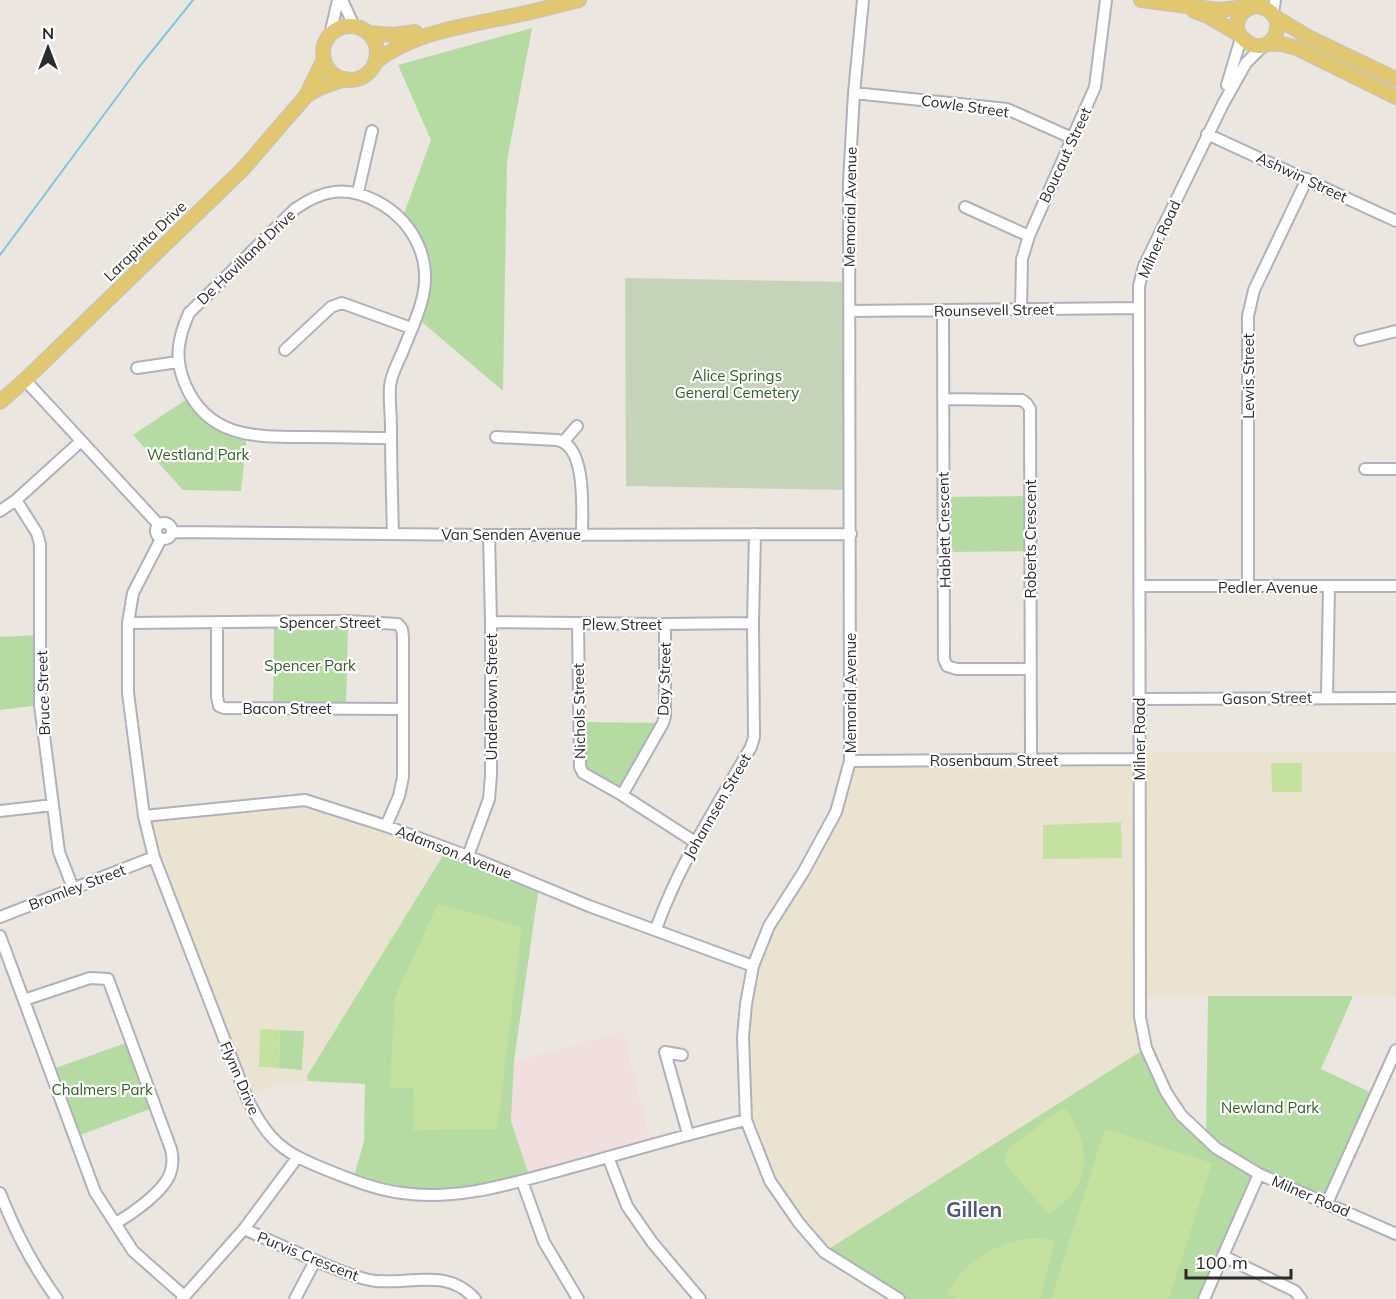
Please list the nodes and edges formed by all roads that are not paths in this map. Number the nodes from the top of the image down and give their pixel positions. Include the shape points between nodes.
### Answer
1 (340, 0) edge
2 (579, 0) edge
3 (863, 0) edge
4 (1106, 0) edge
5 (1146, 1) edge
6 (1255, 5) edge
7 (1274, 10) edge
8 (535, 11) junction
9 (354, 26) junction
10 (368, 33) junction
11 (330, 35) junction
12 (1240, 36) junction
13 (1266, 45) junction
14 (324, 59) junction
15 (375, 62) junction
16 (346, 79) junction
17 (1396, 79) edge
18 (854, 93) junction
19 (306, 96) junction
20 (1396, 97) edge
21 (1213, 122) junction
22 (372, 131) dead end
23 (1208, 134) junction
24 (1072, 138) junction
25 (1307, 179) junction
26 (358, 192) junction
27 (965, 207) dead end
28 (1396, 221) edge
29 (1029, 236) junction
30 (1138, 308) junction
31 (1021, 309) junction
32 (943, 310) junction
33 (849, 311) junction
34 (411, 328) junction
35 (1396, 331) edge
36 (1360, 340) dead end
37 (285, 350) dead end
38 (178, 362) junction
39 (137, 368) dead end
40 (25, 380) junction
41 (944, 399) junction
42 (0, 402) edge
43 (577, 426) dead end
44 (496, 437) dead end
45 (391, 438) junction
46 (564, 441) junction
47 (80, 442) junction
48 (1365, 469) dead end
49 (1396, 469) edge
50 (16, 500) junction
51 (0, 511) edge
52 (159, 525) junction
53 (172, 532) junction
54 (393, 533) junction
55 (582, 533) junction
56 (755, 534) junction
57 (850, 534) junction
58 (489, 535) junction
59 (161, 539) junction
60 (1140, 586) junction
61 (1248, 586) junction
62 (1396, 586) edge
63 (1329, 587) junction
64 (217, 622) junction
65 (491, 622) junction
66 (128, 623) junction
67 (753, 623) junction
68 (578, 624) junction
69 (665, 624) junction
70 (1030, 669) junction
71 (1328, 697) junction
72 (1396, 698) edge
73 (1139, 699) junction
74 (403, 709) junction
75 (1139, 759) junction
76 (1031, 760) junction
77 (850, 761) junction
78 (622, 795) junction
79 (53, 805) junction
80 (0, 811) edge
81 (144, 816) junction
82 (386, 826) junction
83 (695, 843) junction
84 (468, 856) junction
85 (154, 857) junction
86 (74, 888) junction
87 (0, 917) edge
88 (656, 929) junction
89 (0, 936) edge
90 (753, 966) junction
91 (24, 1000) junction
92 (1396, 1050) edge
93 (682, 1055) dead end
94 (746, 1120) junction
95 (688, 1134) junction
96 (608, 1157) junction
97 (297, 1158) junction
98 (1259, 1174) junction
99 (522, 1181) junction
100 (0, 1193) edge
101 (1327, 1203) junction
102 (116, 1222) junction
103 (244, 1229) junction
104 (1396, 1234) edge
105 (1223, 1256) junction
106 (315, 1261) junction
107 (183, 1298) edge
108 (57, 1299) edge
109 (295, 1299) edge
110 (475, 1299) edge
111 (578, 1299) edge
112 (700, 1299) edge
113 (899, 1299) edge
114 (1203, 1299) edge
115 (1300, 1299) edge

1 - 9 street
1 - 11 street
2 - 8 main road
3 - 18 street, Memorial Avenue
4 - 24 street, Boucaut Street via 1095,87
5 - 6 main road via 1218,9
5 - 12 main road via 1194,11
6 - 7 main road
6 - 12 main road via 1239,20
7 - 13 main road via 1277,30
7 - 17 main road via 1310,38
8 - 10 main road via 402,35
8 - 15 main road via 409,41
9 - 10 main road
9 - 11 main road via 339,28
10 - 15 main road via 376,46
11 - 14 main road via 323,49
12 - 13 main road via 1250,45
12 - 21 street, Milner Road via 1232,72
13 - 20 main road via 1297,48
13 - 21 street, Milner Road via 1246,63
14 - 16 main road via 332,72
14 - 19 main road, Larapinta Drive
15 - 16 main road via 361,77
16 - 19 main road, Larapinta Drive
18 - 24 street, Cowle Street via 1007,109
18 - 33 street, Memorial Avenue
19 - 40 main road, Larapinta Drive via 243,169
21 - 23 street, Milner Road
22 - 26 street
23 - 25 street, Ashwin Street
23 - 30 street, Milner Road via 1144,266
24 - 29 street, Boucaut Street
25 - 28 street, Ashwin Street
25 - 61 street, Lewis Street via 1254,290 1248,316
26 - 34 street, De Havilland Drive via 402,219 419,245 426,278
26 - 38 street, De Havilland Drive via 326,193 295,208 189,314
27 - 29 street
29 - 31 street, Boucaut Street via 1022,259
30 - 31 street, Rounsevell Street
30 - 60 street, Milner Road
31 - 32 street, Rounsevell Street
32 - 33 street, Rounsevell Street
32 - 41 street, Hablett Crescent
33 - 57 street, Memorial Avenue
34 - 37 street via 342,303 331,307
34 - 45 street, De Havilland Drive via 390,384
35 - 36 street
38 - 39 street
38 - 45 street, De Havilland Drive via 190,397 201,411 225,428 270,437
40 - 42 main road, Larapinta Drive
40 - 47 street
41 - 70 street, Roberts Crescent via 1022,400 1030,409
41 - 70 street, Hablett Crescent via 944,659 947,666 957,669
43 - 46 street
44 - 46 street
45 - 54 street, De Havilland Drive
46 - 55 street via 576,461 582,485
47 - 50 street
47 - 52 street
48 - 49 street
50 - 51 street
50 - 79 street, Bruce Street via 33,524 40,544 40,705
52 - 53 street via 167,524
52 - 59 street via 156,534
53 - 54 street, Van Senden Avenue
53 - 59 street
54 - 58 street, Van Senden Avenue
55 - 56 street, Van Senden Avenue
55 - 58 street, Van Senden Avenue
56 - 57 street, Van Senden Avenue
56 - 67 street, Johannsen Street
57 - 77 street, Memorial Avenue
58 - 65 street, Underdown Street
59 - 66 street, Flynn Drive via 133,593
60 - 61 street, Pedler Avenue
60 - 73 street, Milner Road
61 - 63 street, Pedler Avenue
62 - 63 street, Pedler Avenue
63 - 71 street
64 - 66 street, Spencer Street
64 - 74 street, Spencer Street via 398,624 403,637
64 - 74 street, Bacon Street via 219,706
65 - 68 street, Plew Street
65 - 84 street, Underdown Street via 489,799
66 - 81 street, Flynn Drive via 128,693
67 - 69 street, Plew Street
67 - 83 street, Johannsen Street via 752,747
68 - 69 street, Plew Street
68 - 78 street, Nichols Street via 580,767 583,773
69 - 78 street, Day Street via 665,716
70 - 76 street, Roberts Crescent
71 - 72 street, Gason Street
71 - 73 street, Gason Street
73 - 75 street, Milner Road
74 - 82 street, Spencer Street via 403,777
75 - 76 street, Rosenbaum Street
75 - 98 street, Milner Road via 1139,996 1146,1048 1181,1115 1216,1148
76 - 77 street, Rosenbaum Street
77 - 90 street, Memorial Avenue via 836,812 769,926
78 - 83 street, Nichols Street
79 - 80 street
79 - 86 street, Bruce Street via 59,852
81 - 82 street, Adamson Avenue via 304,800
81 - 85 street, Flynn Drive
82 - 84 street, Adamson Avenue
83 - 88 street, Johannsen Street via 669,892
84 - 88 street, Adamson Avenue
85 - 86 street, Bromley Street
85 - 97 street, Flynn Drive via 257,1120 271,1138
86 - 87 street, Bromley Street
88 - 90 street, Adamson Avenue
89 - 91 street
90 - 94 street, Memorial Avenue via 743,1037
91 - 102 street via 95,1192
91 - 102 street via 90,978 108,979 173,1160 164,1183 139,1209
92 - 101 street
93 - 95 street via 665,1052
94 - 95 street, Flynn Drive
94 - 113 street, Memorial Avenue via 770,1180 799,1223 824,1252
95 - 96 street, Flynn Drive
96 - 99 street, Flynn Drive
96 - 112 street via 627,1206 651,1242
97 - 99 street, Flynn Drive via 380,1190 403,1194 460,1194
97 - 103 street
98 - 101 street, Milner Road
98 - 105 street
99 - 111 street via 544,1242
100 - 108 street via 34,1267
101 - 104 street, Milner Road
102 - 107 street via 133,1251
103 - 106 street, Purvis Crescent
103 - 107 street
105 - 114 street
105 - 115 street via 1295,1291
106 - 109 street
106 - 110 street, Purvis Crescent via 375,1281 444,1280 463,1287

